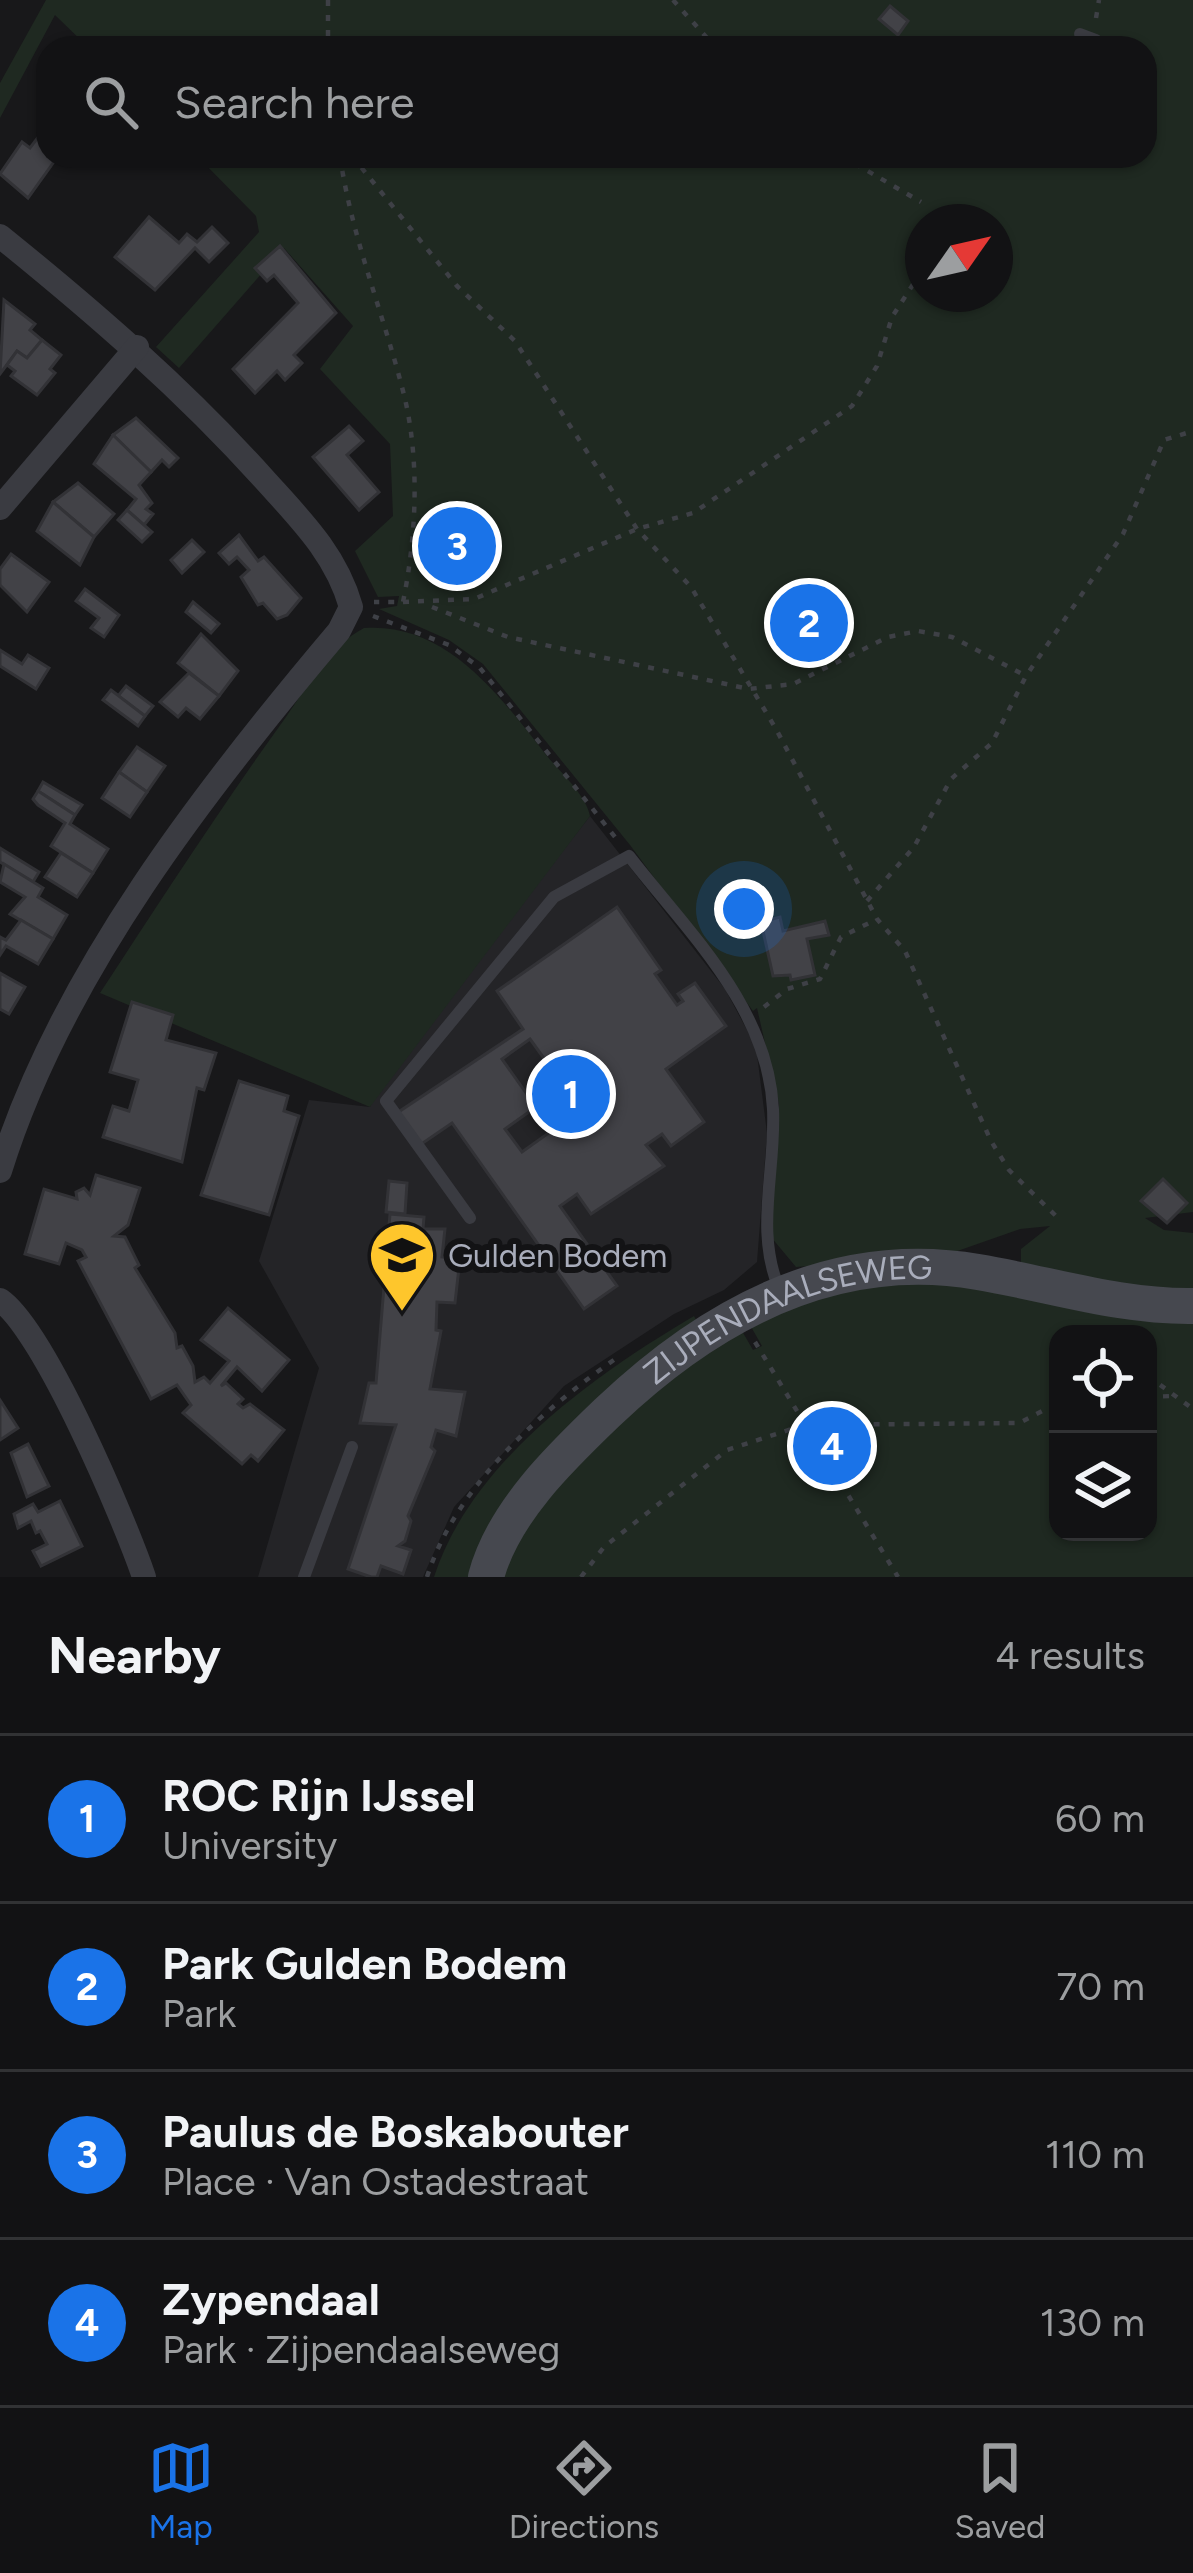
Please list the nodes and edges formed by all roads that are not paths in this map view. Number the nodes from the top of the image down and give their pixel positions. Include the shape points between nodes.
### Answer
1 (1080, 34) dead end
2 (1085, 36) edge
3 (0, 236) edge
4 (137, 347) junction
5 (0, 508) edge
6 (0, 1171) edge
7 (470, 1218) dead end
8 (780, 1291) junction
9 (0, 1300) edge
10 (1193, 1306) edge
11 (352, 1447) dead end
12 (144, 1577) edge
13 (304, 1577) edge
14 (486, 1577) edge

1 - 2 lane
3 - 4 street
4 - 5 street
4 - 6 street via 322,544 351,607 218,778 66,1014 22,1099
7 - 8 lane via 386,1101 554,897 629,856 751,1018 773,1105 765,1233
8 - 10 main road, ZIJPENDAALSEWEG via 844,1275 936,1269 1136,1304
8 - 14 main road, ZIJPENDAALSEWEG via 672,1356 572,1446 524,1504
9 - 12 street via 26,1330 79,1426
11 - 13 lane

